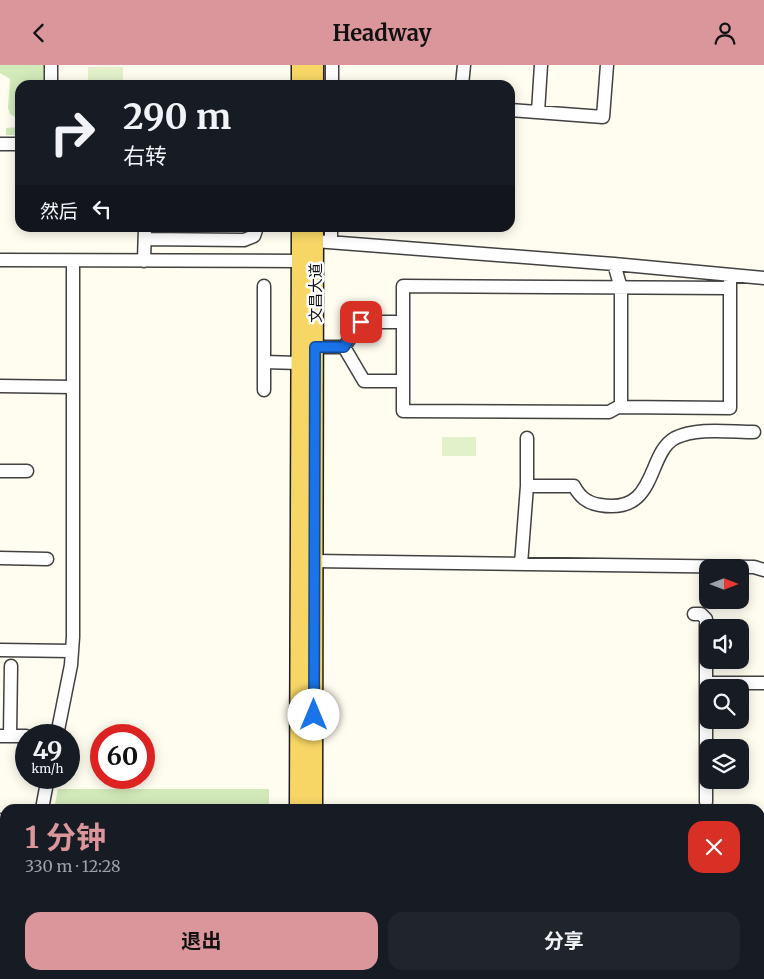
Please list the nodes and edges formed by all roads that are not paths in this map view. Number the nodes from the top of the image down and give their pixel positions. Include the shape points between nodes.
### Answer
1 (51, 65) edge
2 (300, 65) edge
3 (315, 65) edge
4 (332, 65) edge
5 (464, 65) edge
6 (541, 65) edge
7 (607, 65) edge
8 (51, 80) edge
9 (300, 80) edge
10 (315, 80) edge
11 (332, 80) edge
12 (462, 80) edge
13 (515, 110) edge
14 (538, 112) junction
15 (0, 144) edge
16 (15, 144) edge
17 (255, 232) edge
18 (300, 232) edge
19 (145, 233) edge
20 (320, 237) edge
21 (0, 260) edge
22 (73, 261) junction
23 (144, 261) junction
24 (300, 261) junction
25 (614, 264) junction
26 (764, 278) edge
27 (730, 282) junction
28 (264, 286) dead end
29 (621, 288) junction
30 (403, 322) junction
31 (315, 347) junction
32 (344, 347) junction
33 (264, 362) junction
34 (299, 363) junction
35 (403, 381) junction
36 (0, 386) edge
37 (73, 387) junction
38 (264, 390) dead end
39 (621, 407) junction
40 (754, 432) dead end
41 (527, 438) dead end
42 (0, 471) edge
43 (27, 471) dead end
44 (527, 486) junction
45 (0, 559) edge
46 (47, 559) dead end
47 (314, 561) junction
48 (521, 564) junction
49 (764, 570) edge
50 (694, 614) dead end
51 (0, 650) edge
52 (72, 651) junction
53 (11, 666) dead end
54 (706, 679) edge
55 (749, 683) edge
56 (764, 683) edge
57 (59, 724) edge
58 (706, 729) edge
59 (5, 736) edge
60 (46, 789) edge
61 (706, 802) dead end
62 (43, 804) edge
63 (298, 804) edge
64 (314, 804) edge

1 - 8 street
2 - 9 main road
3 - 10 main road
4 - 11 street
5 - 12 street
6 - 14 street
7 - 14 street via 603,117
13 - 14 street
15 - 16 street
17 - 19 street via 244,240
18 - 24 main road, 文昌大道
19 - 23 street
20 - 25 street
20 - 31 main road, 文昌大道
21 - 22 street
22 - 23 street
22 - 37 street
23 - 24 street
24 - 34 main road, 文昌大道
25 - 27 street
25 - 29 street
26 - 27 street
27 - 29 street
27 - 39 street via 730,408
28 - 33 street
29 - 30 street via 403,287
29 - 39 street
30 - 32 street via 361,322
30 - 35 street
31 - 32 street
31 - 47 main road, 文昌大道
32 - 35 street via 364,381
33 - 34 street
33 - 38 street
34 - 63 main road, 文昌大道
35 - 39 street via 402,411 609,412
36 - 37 street
37 - 52 street
40 - 44 street via 698,433 674,439 661,452 643,491 624,503 602,506 591,503 581,498 574,486
41 - 44 street
42 - 43 street
44 - 48 street
45 - 46 street
47 - 48 street
47 - 64 main road, 文昌大道
48 - 49 street via 754,567
50 - 54 street via 701,614 706,619
51 - 52 street
52 - 57 street
53 - 59 street
55 - 56 street
58 - 61 street
60 - 62 street

